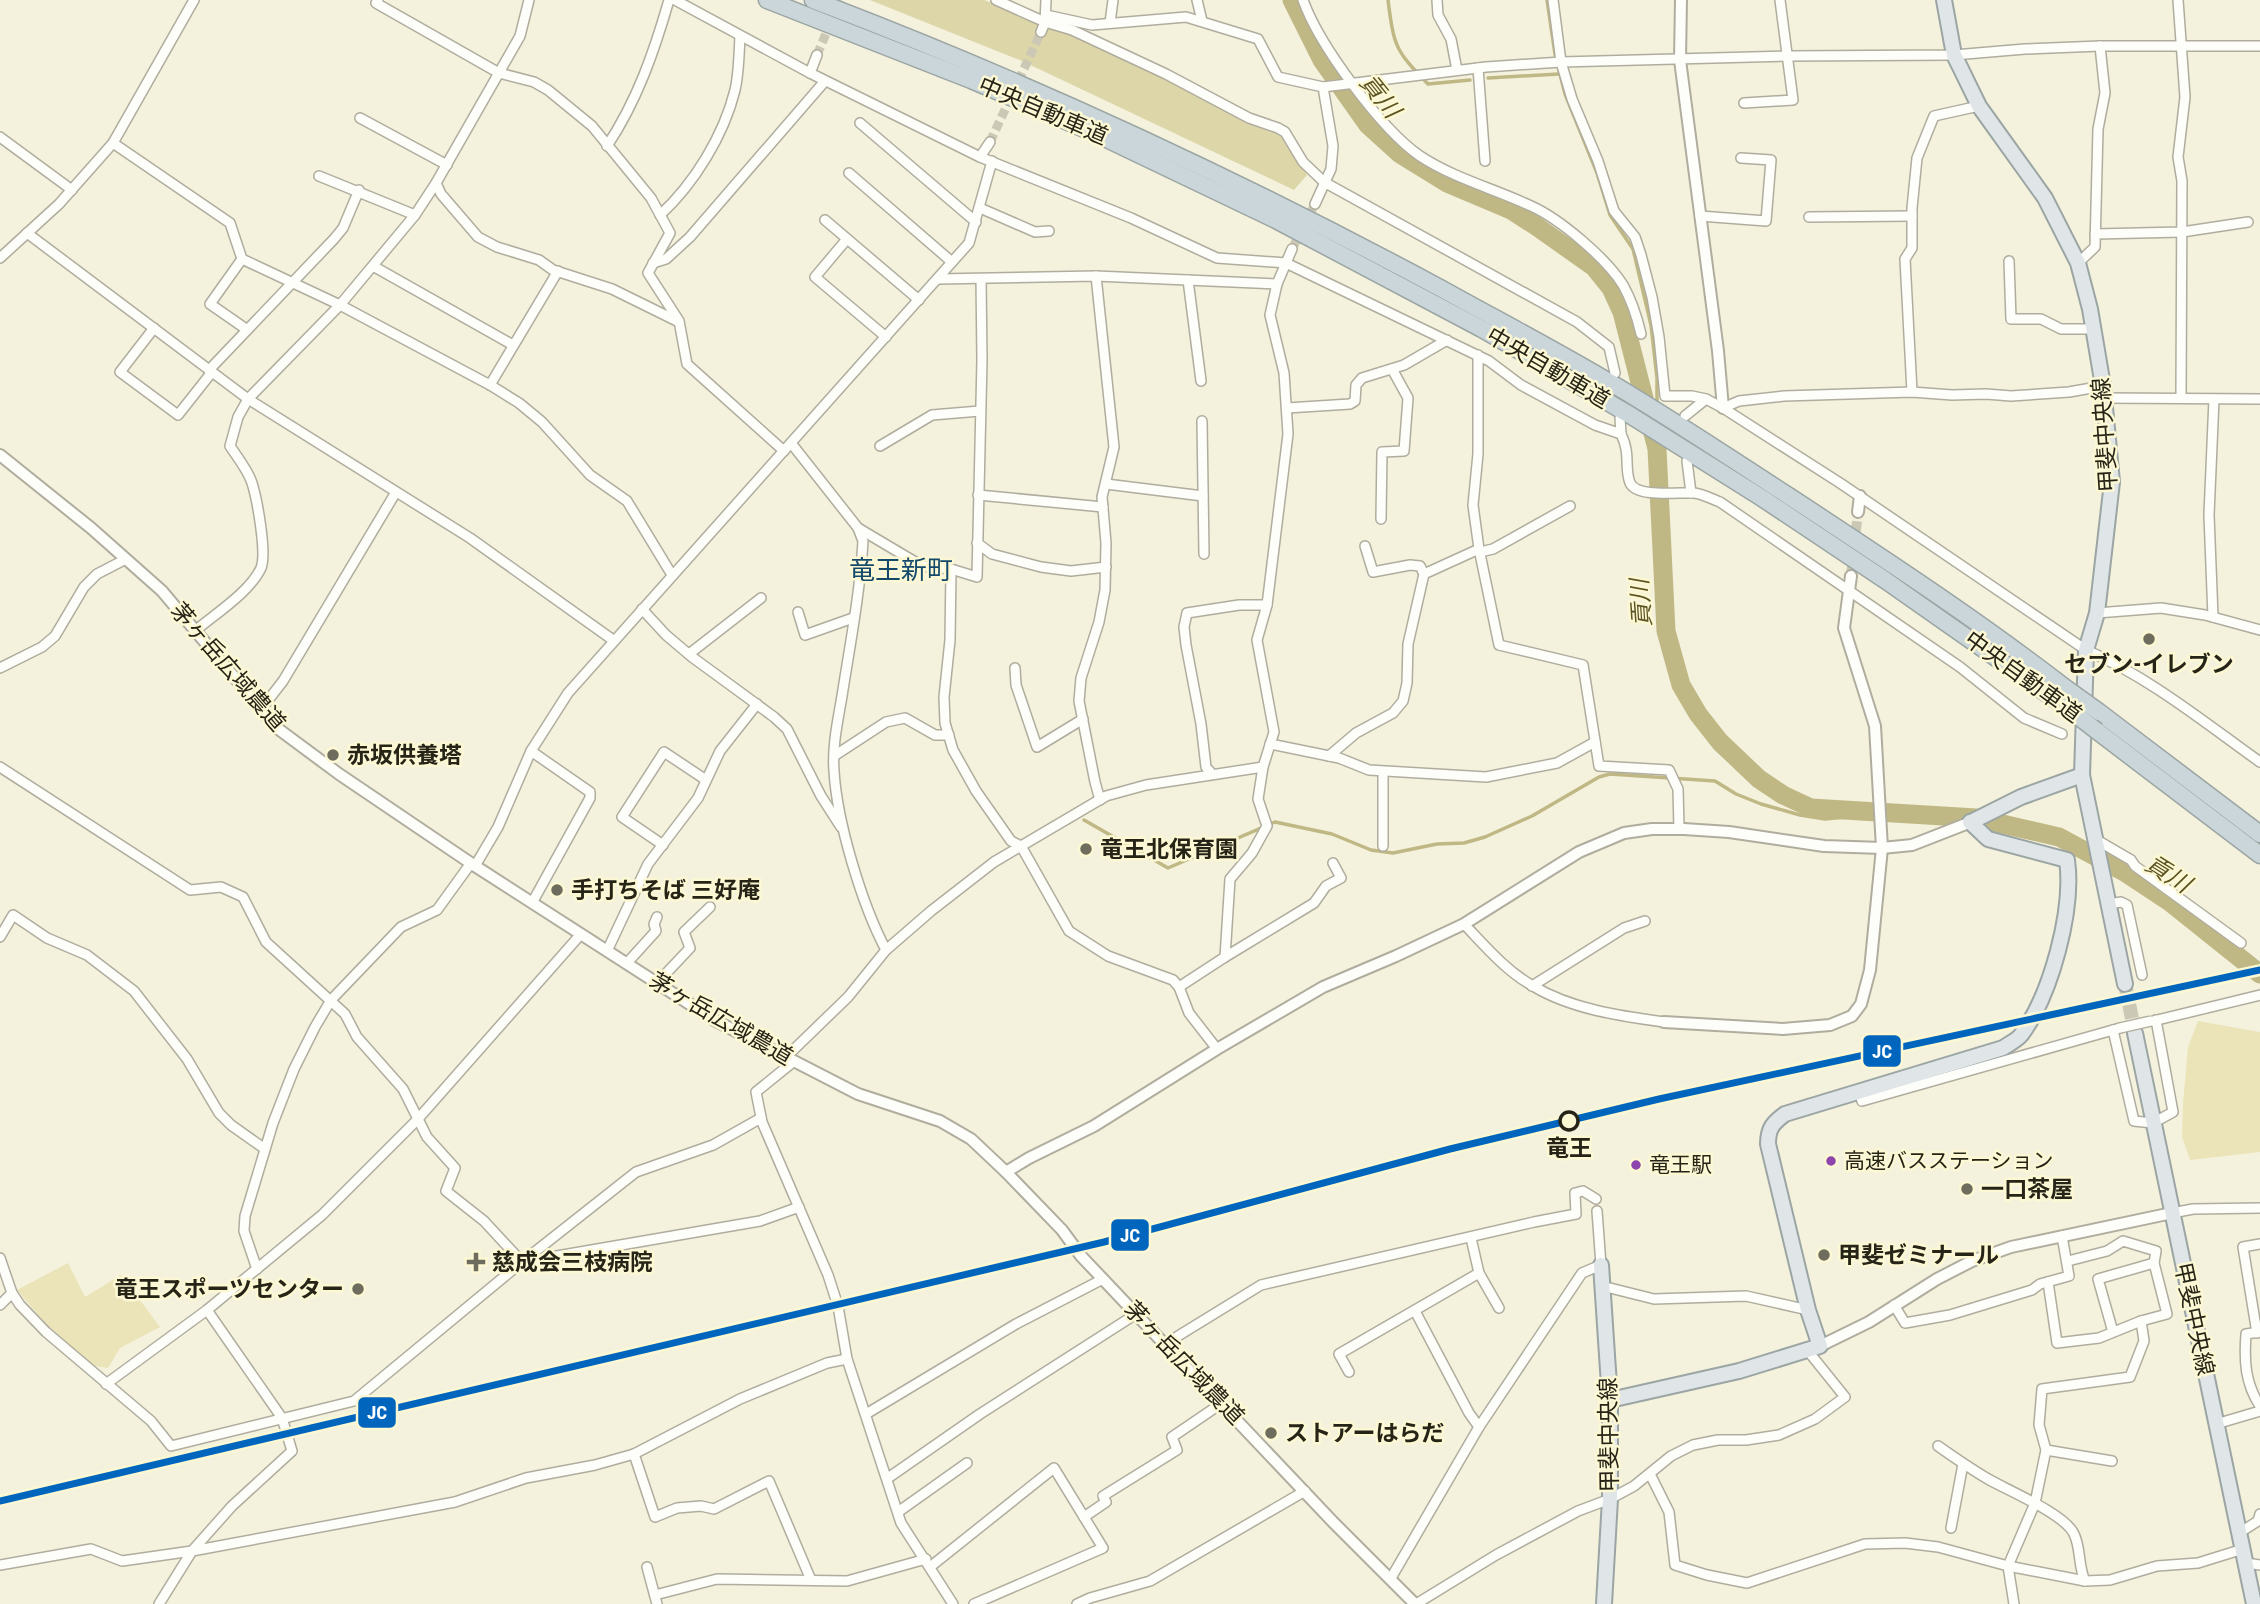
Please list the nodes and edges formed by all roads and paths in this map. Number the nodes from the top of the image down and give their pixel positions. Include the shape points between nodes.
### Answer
1 (194, 0) edge
2 (377, 0) edge
3 (529, 0) edge
4 (668, 0) edge
5 (674, 0) edge
6 (767, 0) edge
7 (813, 0) edge
8 (996, 0) edge
9 (1046, 0) edge
10 (1113, 0) edge
11 (1197, 0) edge
12 (1303, 0) edge
13 (1437, 0) edge
14 (1553, 0) edge
15 (1681, 0) edge
16 (1780, 0) edge
17 (1944, 0) edge
18 (2178, 0) edge
19 (1046, 19) junction
20 (1202, 21) junction
21 (1110, 23) junction
22 (1041, 32) tunnel mouth
23 (740, 36) junction
24 (2181, 45) junction
25 (2100, 46) junction
26 (2260, 46) edge
27 (817, 55) tunnel mouth
28 (1954, 55) junction
29 (1789, 56) junction
30 (1680, 60) junction
31 (1561, 62) junction
32 (1478, 68) junction
33 (1457, 70) junction
34 (810, 73) junction
35 (499, 74) junction
36 (825, 81) junction
37 (1352, 82) junction
38 (1323, 87) junction
39 (1744, 103) dead end
40 (1979, 106) junction
41 (360, 118) dead end
42 (860, 123) dead end
43 (0, 137) edge
44 (990, 142) tunnel mouth
45 (113, 143) junction
46 (607, 146) junction
47 (980, 156) junction
48 (1741, 158) dead end
49 (1485, 160) dead end
50 (992, 161) junction
51 (447, 165) junction
52 (849, 173) dead end
53 (319, 176) dead end
54 (436, 183) junction
55 (1326, 183) junction
56 (359, 190) junction
57 (72, 191) junction
58 (1315, 204) tunnel mouth
59 (980, 208) junction
60 (415, 215) junction
61 (660, 215) junction
62 (1700, 216) junction
63 (1912, 216) junction
64 (1809, 217) dead end
65 (825, 220) dead end
66 (976, 222) junction
67 (2248, 222) dead end
68 (1049, 232) dead end
69 (2182, 232) junction
70 (27, 233) junction
71 (2095, 234) junction
72 (847, 239) junction
73 (1292, 249) tunnel mouth
74 (0, 258) edge
75 (242, 260) junction
76 (2009, 261) dead end
77 (952, 262) junction
78 (1286, 262) junction
79 (653, 263) junction
80 (2078, 263) junction
81 (373, 266) junction
82 (558, 271) junction
83 (1096, 276) junction
84 (938, 279) junction
85 (981, 279) junction
86 (1188, 280) junction
87 (293, 284) junction
88 (1277, 284) junction
89 (919, 300) junction
90 (1652, 302) junction
91 (340, 306) junction
92 (1637, 307) junction
93 (679, 321) junction
94 (154, 328) junction
95 (246, 329) junction
96 (2093, 329) junction
97 (1641, 334) dead end
98 (886, 337) junction
99 (1447, 340) junction
100 (513, 345) junction
101 (1478, 355) junction
102 (1392, 369) junction
103 (211, 371) junction
104 (1615, 373) dead end
105 (1201, 381) dead end
106 (490, 385) junction
107 (1912, 392) junction
108 (2103, 392) junction
109 (2181, 398) junction
110 (2214, 398) junction
111 (248, 399) junction
112 (1706, 399) junction
113 (2260, 399) edge
114 (1287, 408) junction
115 (1723, 408) junction
116 (981, 411) junction
117 (1625, 417) junction
118 (1202, 421) dead end
119 (1681, 421) junction
120 (1621, 434) junction
121 (880, 446) dead end
122 (787, 447) junction
123 (0, 455) edge
124 (1687, 461) dead end
125 (1106, 484) junction
126 (396, 492) junction
127 (1691, 493) junction
128 (978, 495) junction
129 (1203, 496) junction
130 (1860, 496) junction
131 (1570, 506) dead end
132 (1103, 507) junction
133 (1858, 512) tunnel mouth
134 (1381, 519) dead end
135 (858, 528) junction
136 (977, 543) junction
137 (1365, 547) dead end
138 (1480, 550) junction
139 (1204, 554) dead end
140 (126, 559) junction
141 (1105, 567) junction
142 (951, 569) junction
143 (1424, 574) junction
144 (672, 575) junction
145 (1851, 576) tunnel mouth
146 (1849, 590) junction
147 (761, 598) dead end
148 (1268, 605) junction
149 (642, 609) junction
150 (798, 612) dead end
151 (2097, 613) junction
152 (2213, 617) junction
153 (853, 618) junction
154 (2260, 630) edge
155 (195, 631) junction
156 (613, 640) junction
157 (2086, 650) junction
158 (689, 654) junction
159 (0, 667) edge
160 (1015, 668) dead end
161 (757, 704) junction
162 (262, 708) junction
163 (1083, 719) junction
164 (2062, 734) dead end
165 (949, 735) junction
166 (1595, 742) junction
167 (1270, 744) junction
168 (531, 751) junction
169 (834, 755) junction
170 (1329, 756) junction
171 (2260, 762) edge
172 (0, 767) edge
173 (1263, 768) junction
174 (1383, 772) junction
175 (1212, 774) junction
176 (2082, 775) junction
177 (706, 780) junction
178 (1100, 800) junction
179 (1971, 822) junction
180 (1679, 829) junction
181 (846, 834) junction
182 (2260, 834) edge
183 (2095, 839) junction
184 (663, 845) junction
185 (1021, 846) junction
186 (1383, 846) dead end
187 (1882, 848) junction
188 (2260, 855) edge
189 (1333, 863) dead end
190 (473, 864) junction
191 (2108, 902) junction
192 (532, 903) junction
193 (710, 907) dead end
194 (657, 917) dead end
195 (1645, 921) dead end
196 (1464, 925) junction
197 (581, 934) junction
198 (0, 937) edge
199 (2241, 943) dead end
200 (886, 950) junction
201 (607, 951) junction
202 (1225, 957) junction
203 (627, 963) junction
204 (2142, 975) dead end
205 (657, 983) junction
206 (2125, 984) tunnel mouth
207 (1532, 986) junction
208 (1179, 987) junction
209 (2260, 995) edge
210 (331, 1000) junction
211 (2154, 1021) junction
212 (1664, 1022) joint
213 (2117, 1029) junction
214 (2135, 1033) tunnel mouth
215 (1217, 1049) junction
216 (789, 1060) junction
217 (1859, 1092) junction
218 (761, 1118) junction
219 (417, 1120) junction
220 (2153, 1123) junction
221 (265, 1149) junction
222 (1006, 1172) junction
223 (1596, 1199) dead end
224 (799, 1207) junction
225 (2260, 1208) edge
226 (1597, 1211) dead end
227 (2172, 1213) junction
228 (2062, 1236) junction
229 (1471, 1238) junction
230 (2260, 1244) edge
231 (0, 1258) edge
232 (2068, 1261) junction
233 (522, 1262) junction
234 (2154, 1263) junction
235 (1601, 1265) junction
236 (257, 1269) junction
237 (1479, 1273) junction
238 (1103, 1279) junction
239 (2048, 1282) junction
240 (1602, 1286) junction
241 (12, 1293) junction
242 (2256, 1301) edge
243 (1894, 1305) junction
244 (0, 1306) edge
245 (1499, 1308) dead end
246 (207, 1310) junction
247 (1415, 1311) junction
248 (1808, 1311) junction
249 (1136, 1314) junction
250 (2141, 1321) junction
251 (2113, 1332) junction
252 (2258, 1332) edge
253 (1165, 1344) junction
254 (1814, 1348) junction
255 (847, 1359) junction
256 (1349, 1372) dead end
257 (106, 1384) junction
258 (1610, 1400) junction
259 (1222, 1403) junction
260 (2260, 1408) edge
261 (866, 1414) junction
262 (282, 1418) junction
263 (2216, 1423) junction
264 (1479, 1427) junction
265 (1938, 1446) dead end
266 (2046, 1450) junction
267 (634, 1454) junction
268 (2112, 1461) dead end
269 (967, 1463) dead end
270 (1963, 1464) junction
271 (1650, 1474) junction
272 (888, 1478) junction
273 (1305, 1491) junction
274 (1611, 1499) junction
275 (2035, 1503) junction
276 (898, 1512) junction
277 (2260, 1514) edge
278 (1084, 1517) junction
279 (1951, 1528) dead end
280 (2239, 1533) junction
281 (192, 1551) junction
282 (2249, 1559) edge
283 (928, 1563) junction
284 (0, 1565) edge
285 (2008, 1566) junction
286 (647, 1567) dead end
287 (1391, 1578) junction
288 (811, 1580) junction
289 (2085, 1581) junction
290 (656, 1600) edge
291 (1413, 1603) edge
292 (159, 1604) edge
293 (953, 1604) edge
294 (974, 1604) edge
295 (1077, 1604) edge
296 (1604, 1604) edge
297 (2014, 1604) edge
298 (2254, 1604) edge

1 - 45 street
2 - 35 street
3 - 35 street via 520,36
4 - 46 street via 643,79
5 - 23 street
6 - 117 highway, 中央自動車道 via 1094,133 1264,214 1482,329
7 - 119 highway, 中央自動車道 via 1039,93 1251,191
8 - 19 street
9 - 19 street
10 - 21 street
11 - 20 street
12 - 37 street via 1318,33
13 - 33 street
14 - 31 street
15 - 30 street
16 - 29 street
17 - 28 main road, 甲斐中央線
18 - 24 street
19 - 21 street
19 - 22 street
19 - 55 street via 1285,132 1303,162
20 - 21 street via 1186,17
20 - 38 street via 1258,39 1278,77
23 - 34 street
23 - 61 street via 735,90 712,151
24 - 25 street
24 - 26 street
24 - 69 street via 2185,97 2178,157
25 - 28 street
25 - 71 street via 2105,93 2098,129
27 - 34 street
28 - 29 street
28 - 40 main road, 甲斐中央線
29 - 30 street
29 - 39 street via 1793,100
30 - 31 street
30 - 62 street
31 - 32 street
31 - 90 street via 1614,211 1635,237
32 - 33 street
32 - 49 street
33 - 37 street
34 - 36 street
35 - 46 street via 548,90 592,126
35 - 51 street
36 - 47 street
36 - 79 street via 690,237 666,259
37 - 38 street
37 - 92 street via 1402,142 1421,157 1557,219 1614,275
38 - 55 street via 1333,146
40 - 63 street via 1934,116 1917,158
40 - 80 main road, 甲斐中央線 via 2045,198
41 - 51 street
42 - 66 street
43 - 57 street
44 - 47 street
45 - 57 street
45 - 75 street via 230,223
46 - 61 street
47 - 50 street
48 - 62 street via 1771,160 1766,221
50 - 59 street
50 - 78 street via 1217,258
51 - 54 street
52 - 77 street
53 - 56 street
54 - 60 street
54 - 82 street via 478,237
55 - 58 street
55 - 104 street via 1577,322 1609,347
56 - 60 street
56 - 87 street via 343,228
57 - 70 street
59 - 66 street
59 - 68 street via 1035,232
60 - 81 street
61 - 79 street via 670,233
62 - 115 street
63 - 64 street
63 - 107 street via 1912,248 1905,259
65 - 72 street
66 - 77 street via 969,243
67 - 69 street
69 - 71 street
69 - 109 street
70 - 74 street
70 - 94 street
71 - 80 street via 2095,247
72 - 89 street
72 - 98 street via 815,277
73 - 78 street
75 - 87 street
75 - 95 street via 210,304
76 - 96 street via 2011,319 2041,319 2061,329
77 - 84 street
78 - 88 street
78 - 99 street
79 - 93 street via 648,273
80 - 96 main road, 甲斐中央線
81 - 91 street
81 - 100 street
82 - 93 street via 612,289
82 - 100 street
83 - 85 street
83 - 86 street
83 - 125 street via 1114,447
84 - 85 street
84 - 89 street
85 - 116 street
86 - 88 street
86 - 105 street
87 - 91 street
87 - 95 street
88 - 114 street via 1270,315
89 - 98 street
90 - 92 street
90 - 112 street via 1665,396
91 - 106 street
91 - 111 street
92 - 97 street
93 - 122 street via 687,365
94 - 103 street
94 - 103 street via 120,372 178,415
95 - 103 street
96 - 108 main road, 甲斐中央線
98 - 122 street
99 - 101 street
99 - 102 street
100 - 106 street
101 - 120 street via 1521,385
101 - 138 street via 1473,505
102 - 114 street via 1362,378 1350,404
102 - 134 street via 1408,398 1404,451 1382,452
103 - 111 street
106 - 144 street via 542,422 590,475 627,501
107 - 108 street via 2011,396
107 - 115 street via 1784,396 1739,401
108 - 109 street
108 - 151 main road, 甲斐中央線 via 2112,482
109 - 110 street
110 - 113 street
110 - 152 street via 2209,515
111 - 126 street
111 - 155 street via 230,446 251,481 262,535 262,566
112 - 115 street
112 - 119 street
114 - 148 street
115 - 130 street
116 - 121 street via 932,415
116 - 128 street
117 - 120 street
117 - 188 highway, 中央自動車道, bridge via 1677,444 1885,580 2066,707
118 - 129 street
119 - 182 highway, 中央自動車道, bridge via 1985,628
120 - 127 street via 1628,447 1634,489
122 - 135 street
122 - 144 street
123 - 140 street, 茅ヶ岳広域農道
124 - 127 street
125 - 129 street
125 - 132 street
126 - 156 street via 470,538
126 - 162 street via 283,681
127 - 146 street via 1720,502
128 - 132 street
128 - 136 street
129 - 139 street
130 - 133 street
130 - 157 street
131 - 138 street via 1493,549
132 - 141 street
135 - 142 street via 922,566
135 - 153 street via 863,541
136 - 141 street via 992,554 1041,567 1071,571
136 - 142 street via 977,577
137 - 143 street via 1373,572 1410,565 1420,566
138 - 143 street
138 - 166 street via 1499,645 1583,665
140 - 155 street, 茅ヶ岳広域農道 via 162,591
140 - 159 street via 97,574 84,587 49,642
141 - 163 street via 1099,622 1081,678
142 - 165 street via 944,696
143 - 170 street via 1408,644 1403,701 1393,713 1356,733
144 - 149 street
145 - 146 street
146 - 164 street via 2024,718
146 - 187 street via 1844,628 1875,726
147 - 158 street
148 - 167 street via 1257,640 1274,732
148 - 175 street via 1187,613 1186,645 1206,767
149 - 156 street
149 - 158 street
150 - 153 street via 805,635
151 - 152 street via 2161,608
151 - 157 main road, 甲斐中央線
152 - 154 street
153 - 169 street
155 - 162 street, 茅ヶ岳広域農道
156 - 168 street via 568,693
157 - 171 street via 2130,671
157 - 176 main road, 甲斐中央線
158 - 161 street
160 - 163 street via 1016,685 1037,747
161 - 177 street via 720,751
161 - 181 street via 787,729
162 - 190 street, 茅ヶ岳広域農道 via 277,728 308,751
163 - 178 street
165 - 169 street via 935,735 905,718 886,722
165 - 185 street via 976,791 1011,841
166 - 174 street via 1557,763 1509,774
166 - 180 street via 1599,766 1670,770 1676,785
167 - 170 street
167 - 173 street
168 - 190 street via 498,827
168 - 192 street via 590,792
169 - 181 street
170 - 174 street
172 - 210 street via 190,890 221,887 243,898 266,942
173 - 175 street
173 - 202 street via 1258,799 1266,822 1252,853 1230,879
174 - 186 street
175 - 178 street via 1146,785
176 - 179 main road
176 - 183 main road, 甲斐中央線
177 - 184 street
177 - 184 street via 664,752 622,817
178 - 185 street
179 - 187 street via 1912,845
179 - 217 main road via 1988,839 2067,860 2063,936 2039,1003 2020,1037 2003,1048
180 - 187 street
180 - 196 street via 1623,834 1579,852
181 - 200 street via 872,923
183 - 191 main road, 甲斐中央線
183 - 199 street via 2131,860
184 - 201 street via 649,864
185 - 200 street via 994,862
185 - 208 street via 1069,931 1108,956 1173,980
187 - 212 street via 1870,970 1861,1004 1852,1016 1830,1025 1783,1029
189 - 202 street via 1341,878 1326,886 1314,903
190 - 192 street, 茅ヶ岳広域農道
190 - 210 street via 437,910 401,927
191 - 204 street via 2127,905
191 - 206 main road, 甲斐中央線
192 - 197 street, 茅ヶ岳広域農道
193 - 205 street via 684,932 690,948
194 - 203 street via 656,931
195 - 207 street via 1624,928
196 - 207 street
196 - 215 street via 1323,987
197 - 201 street, 茅ヶ岳広域農道
197 - 219 street
198 - 221 street via 13,915 117,976 187,1059 219,1113
200 - 216 street
201 - 203 street, 茅ヶ岳広域農道
202 - 208 street
203 - 205 street, 茅ヶ岳広域農道
205 - 216 street, 茅ヶ岳広域農道
207 - 212 street via 1562,1000 1623,1017
208 - 215 street via 1189,1013
209 - 211 street
210 - 219 street via 403,1089
210 - 221 street via 294,1069
211 - 213 street, bridge
211 - 220 street via 2173,1112
213 - 217 street via 1863,1101
213 - 220 street via 2134,1121
214 - 220 main road, 甲斐中央線
215 - 222 street via 1094,1126
216 - 218 street via 756,1092
216 - 222 street, 茅ヶ岳広域農道 via 858,1094 940,1121 971,1139
217 - 248 main road via 1785,1114 1768,1132
218 - 224 street
218 - 233 street via 713,1145 636,1172
219 - 233 street via 455,1168 446,1191
219 - 236 street via 322,1216
220 - 227 main road, 甲斐中央線
221 - 236 street via 244,1231
222 - 238 street, 茅ヶ岳広域農道
223 - 229 street via 1583,1191 1575,1193 1576,1214
224 - 233 street via 760,1221
224 - 255 street via 838,1306
225 - 227 street
226 - 235 street
227 - 228 street
227 - 263 main road, 甲斐中央線
228 - 232 street
228 - 243 street via 1972,1261
229 - 237 street
229 - 253 street via 1262,1285
230 - 242 street via 2243,1247
231 - 241 street
232 - 234 street via 2107,1251 2123,1241 2156,1251
232 - 239 street via 2068,1276
233 - 262 street via 354,1401
234 - 250 street via 2167,1314
234 - 251 street via 2098,1279
235 - 240 main road, 甲斐中央線
235 - 264 street via 1582,1273
236 - 246 street
237 - 245 street
237 - 247 street
238 - 249 street, 茅ヶ岳広域農道
238 - 261 street via 1016,1324
239 - 243 street via 1950,1315 1905,1323
239 - 251 street via 2057,1343
240 - 248 street via 1654,1299 1746,1296
240 - 258 main road, 甲斐中央線
241 - 244 street
241 - 257 street via 46,1332
242 - 252 street
243 - 254 street
246 - 257 street
246 - 262 street
247 - 256 street via 1339,1354
247 - 264 street
248 - 254 main road
249 - 253 street, 茅ヶ岳広域農道
249 - 272 street
250 - 251 street
250 - 266 street via 2144,1341 2130,1377 2042,1389 2039,1425
252 - 260 street via 2246,1334 2244,1359 2247,1380
253 - 259 street, 茅ヶ岳広域農道
254 - 258 main road via 1739,1371
254 - 271 street via 1844,1397 1815,1419 1779,1435 1693,1445
255 - 261 street
255 - 267 street via 740,1399
257 - 262 street via 151,1421 171,1446
258 - 274 main road, 甲斐中央線
259 - 273 street, 茅ヶ岳広域農道
259 - 278 street via 1172,1437 1177,1450 1103,1496 1106,1502
260 - 263 street
261 - 272 street
262 - 281 street via 292,1451 232,1506
263 - 280 main road, 甲斐中央線
264 - 287 street
265 - 270 street
266 - 268 street
266 - 275 street
267 - 281 street via 526,1478 455,1502
267 - 288 street via 655,1517 677,1508 714,1509 769,1481
269 - 276 street
270 - 275 street
270 - 279 street
271 - 274 street
271 - 285 street via 1669,1512 1675,1565 1707,1575 1747,1583 1865,1544 1938,1547
272 - 276 street
273 - 287 street, 茅ヶ岳広域農道
273 - 295 street via 1150,1581
274 - 291 street via 1578,1511
274 - 296 main road, 甲斐中央線
275 - 285 street
275 - 289 street via 2074,1532
276 - 283 street
277 - 280 street via 2258,1521
278 - 283 street via 1054,1468
278 - 294 street via 1103,1548
280 - 282 main road, 甲斐中央線
281 - 284 street via 122,1561 91,1549
281 - 292 street
282 - 289 street via 2157,1566 2110,1580
282 - 298 main road, 甲斐中央線
283 - 288 street via 847,1581
283 - 293 street
285 - 289 street
285 - 297 street
286 - 290 street
287 - 291 street, 茅ヶ岳広域農道
288 - 290 street via 717,1578

